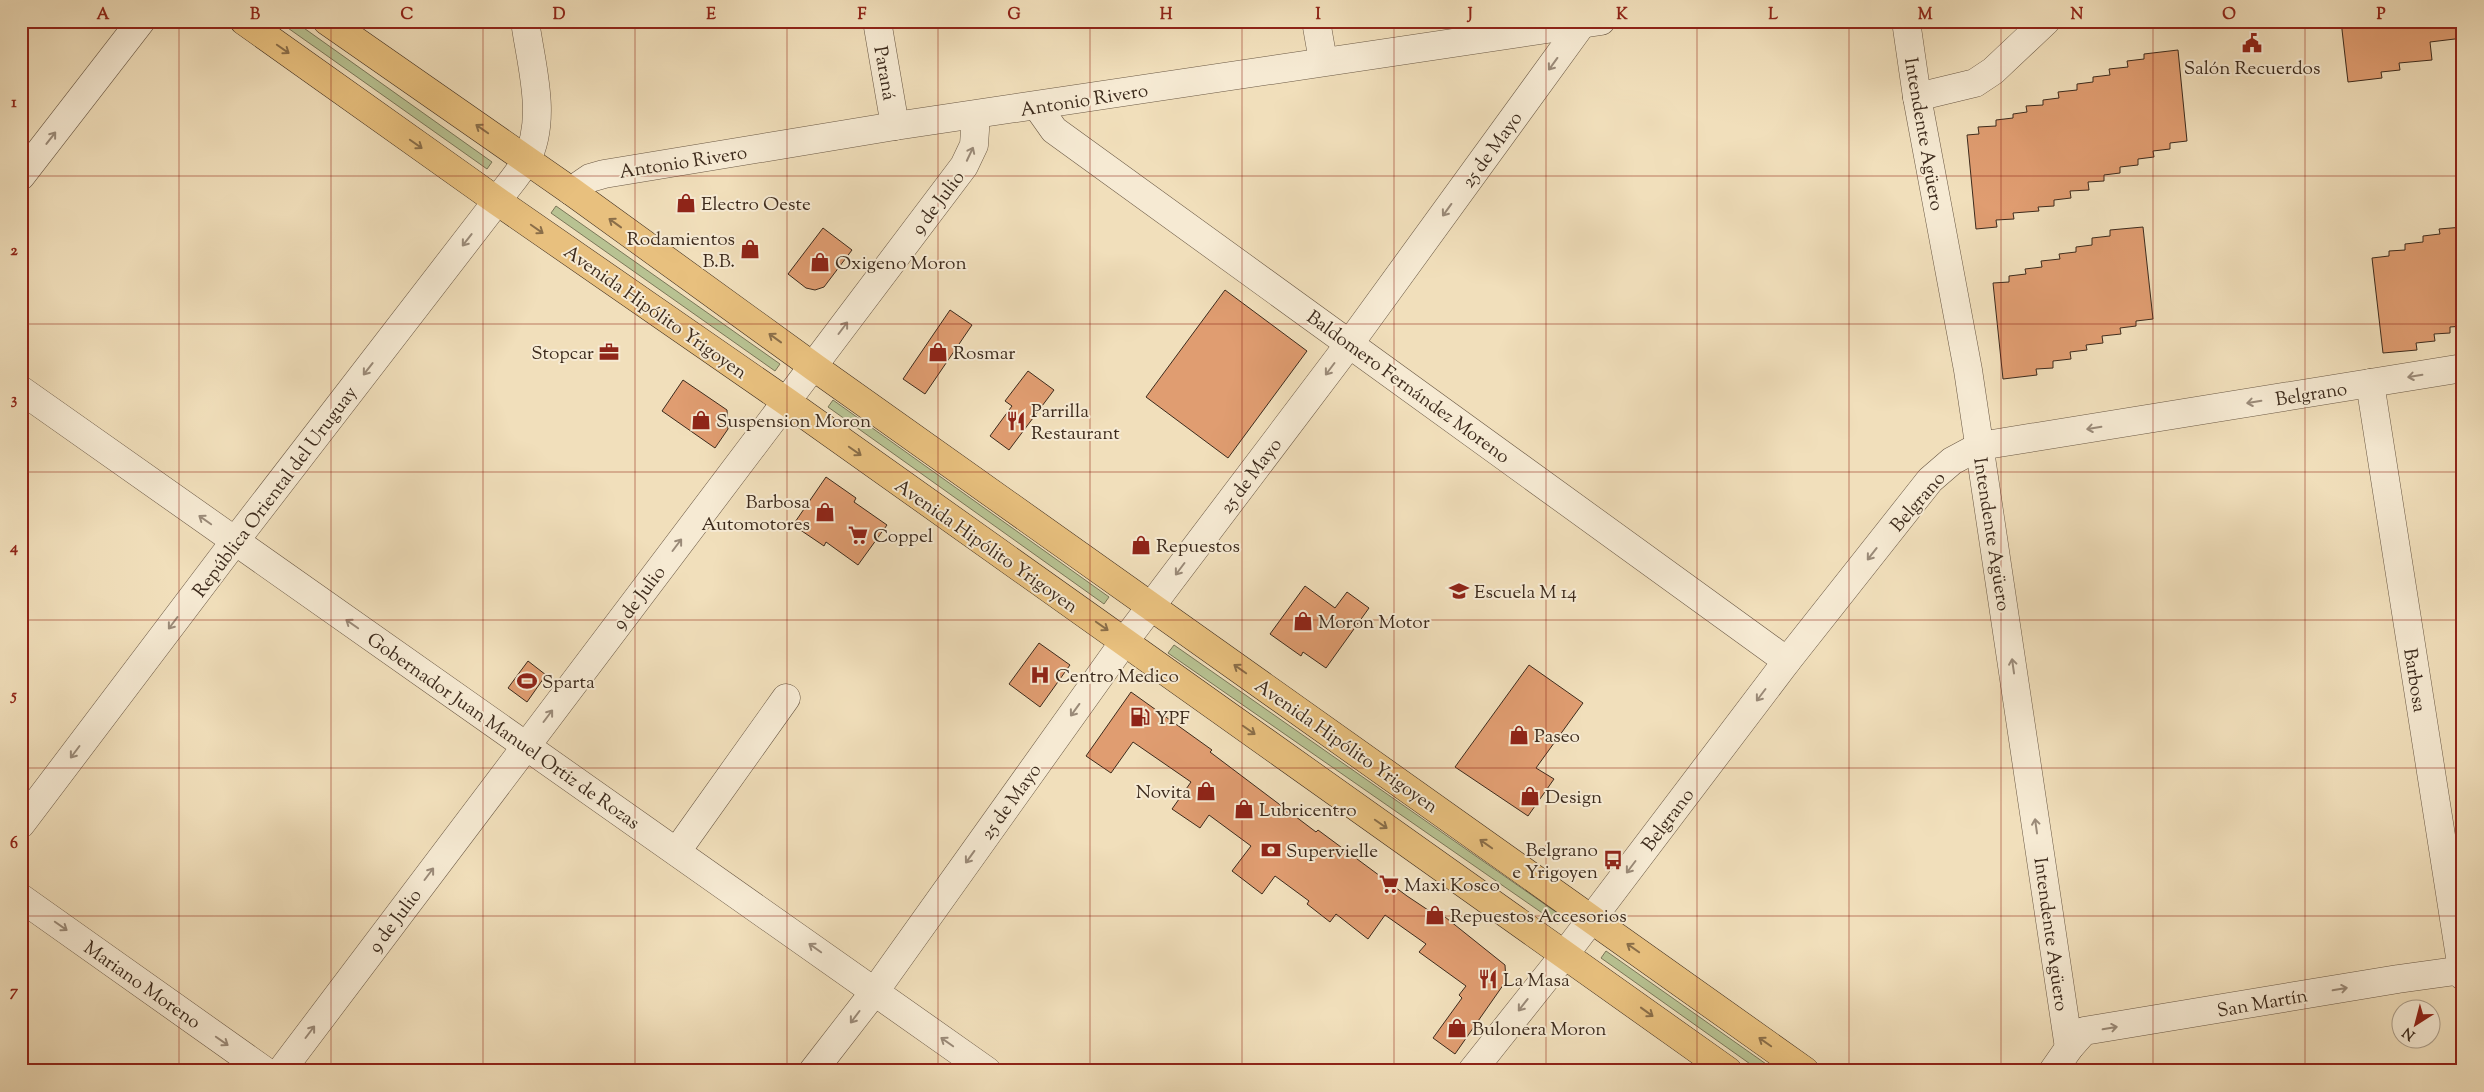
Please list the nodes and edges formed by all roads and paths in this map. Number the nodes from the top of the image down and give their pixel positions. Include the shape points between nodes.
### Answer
1 (141, 21) edge
2 (244, 21) edge
3 (327, 21) edge
4 (525, 21) edge
5 (877, 21) edge
6 (1316, 21) edge
7 (1906, 21) edge
8 (2046, 21) edge
9 (1591, 23) edge
10 (1323, 61) junction
11 (1917, 97) junction
12 (1037, 106) junction
13 (976, 115) junction
14 (895, 126) junction
15 (526, 160) junction
16 (21, 176) edge
17 (570, 191) junction
18 (497, 202) junction
19 (1350, 343) junction
20 (814, 367) junction
21 (2463, 368) edge
22 (2370, 384) junction
23 (21, 390) edge
24 (787, 402) junction
25 (1980, 446) junction
26 (235, 541) junction
27 (1152, 606) junction
28 (1124, 642) junction
29 (1787, 661) junction
30 (786, 698) dead end
31 (526, 746) junction
32 (21, 824) edge
33 (677, 851) junction
34 (21, 898) edge
35 (1591, 919) junction
36 (1565, 954) junction
37 (2462, 972) edge
38 (874, 991) junction
39 (2069, 1048) junction
40 (265, 1071) edge
41 (281, 1071) edge
42 (813, 1071) edge
43 (987, 1071) edge
44 (1472, 1071) edge
45 (1728, 1071) edge
46 (1805, 1071) edge
47 (2052, 1071) edge

16 -> 1 street
2 -> 18 main road, Avenida Hipólito Yrigoyen
15 -> 3 main road, Avenida Hipólito Yrigoyen
4 - 15 street, República Oriental del Uruguay via 538,109
5 - 14 street, Paraná
6 - 10 street
7 - 11 street, Intendente Agüero
8 - 11 street via 1993,71 1975,83
9 - 10 street, Antonio Rivero
9 -> 19 street, 25 de Mayo
10 - 12 street, Antonio Rivero
11 - 25 street, Intendente Agüero
12 - 13 street, Antonio Rivero
12 - 19 street, Baldomero Fernández Moreno via 1054,130
13 - 14 street, Antonio Rivero
20 -> 13 street, 9 de Julio via 964,166 974,145
14 - 17 street, Antonio Rivero via 604,174 590,178
15 - 17 main road, Avenida Hipólito Yrigoyen
15 - 18 street, República Oriental del Uruguay
20 -> 17 main road, Avenida Hipólito Yrigoyen
18 -> 24 main road, Avenida Hipólito Yrigoyen
18 -> 26 street, República Oriental del Uruguay
19 -> 27 street, 25 de Mayo
19 - 29 street, Baldomero Fernández Moreno
20 - 24 street, 9 de Julio
20 - 27 main road, Avenida Hipólito Yrigoyen
21 -> 22 street, Belgrano
22 -> 25 street, Belgrano
22 - 37 street, Barbosa
26 -> 23 street, Gobernador Juan Manuel Ortiz de Rozas
24 -> 28 main road, Avenida Hipólito Yrigoyen
31 -> 24 street, 9 de Julio
25 -> 29 street, Belgrano via 1952,461 1930,480
39 -> 25 street, Intendente Agüero
31 -> 26 street, Gobernador Juan Manuel Ortiz de Rozas
26 -> 32 street, República Oriental del Uruguay
27 - 28 street, 25 de Mayo
35 -> 27 main road, Avenida Hipólito Yrigoyen
28 -> 36 main road, Avenida Hipólito Yrigoyen
28 -> 38 street, 25 de Mayo
29 -> 35 street, Belgrano
30 - 33 street
31 - 33 street, Gobernador Juan Manuel Ortiz de Rozas
41 -> 31 street, 9 de Julio
38 -> 33 street, Gobernador Juan Manuel Ortiz de Rozas
34 -> 40 street, Mariano Moreno
35 - 36 street, Belgrano
46 -> 35 main road, Avenida Hipólito Yrigoyen
36 -> 44 street, Belgrano
36 -> 45 main road, Avenida Hipólito Yrigoyen
39 -> 37 street, San Martín via 2084,1032 2398,979
38 -> 42 street, 25 de Mayo
43 -> 38 street, Gobernador Juan Manuel Ortiz de Rozas
39 - 47 street, San Martín

